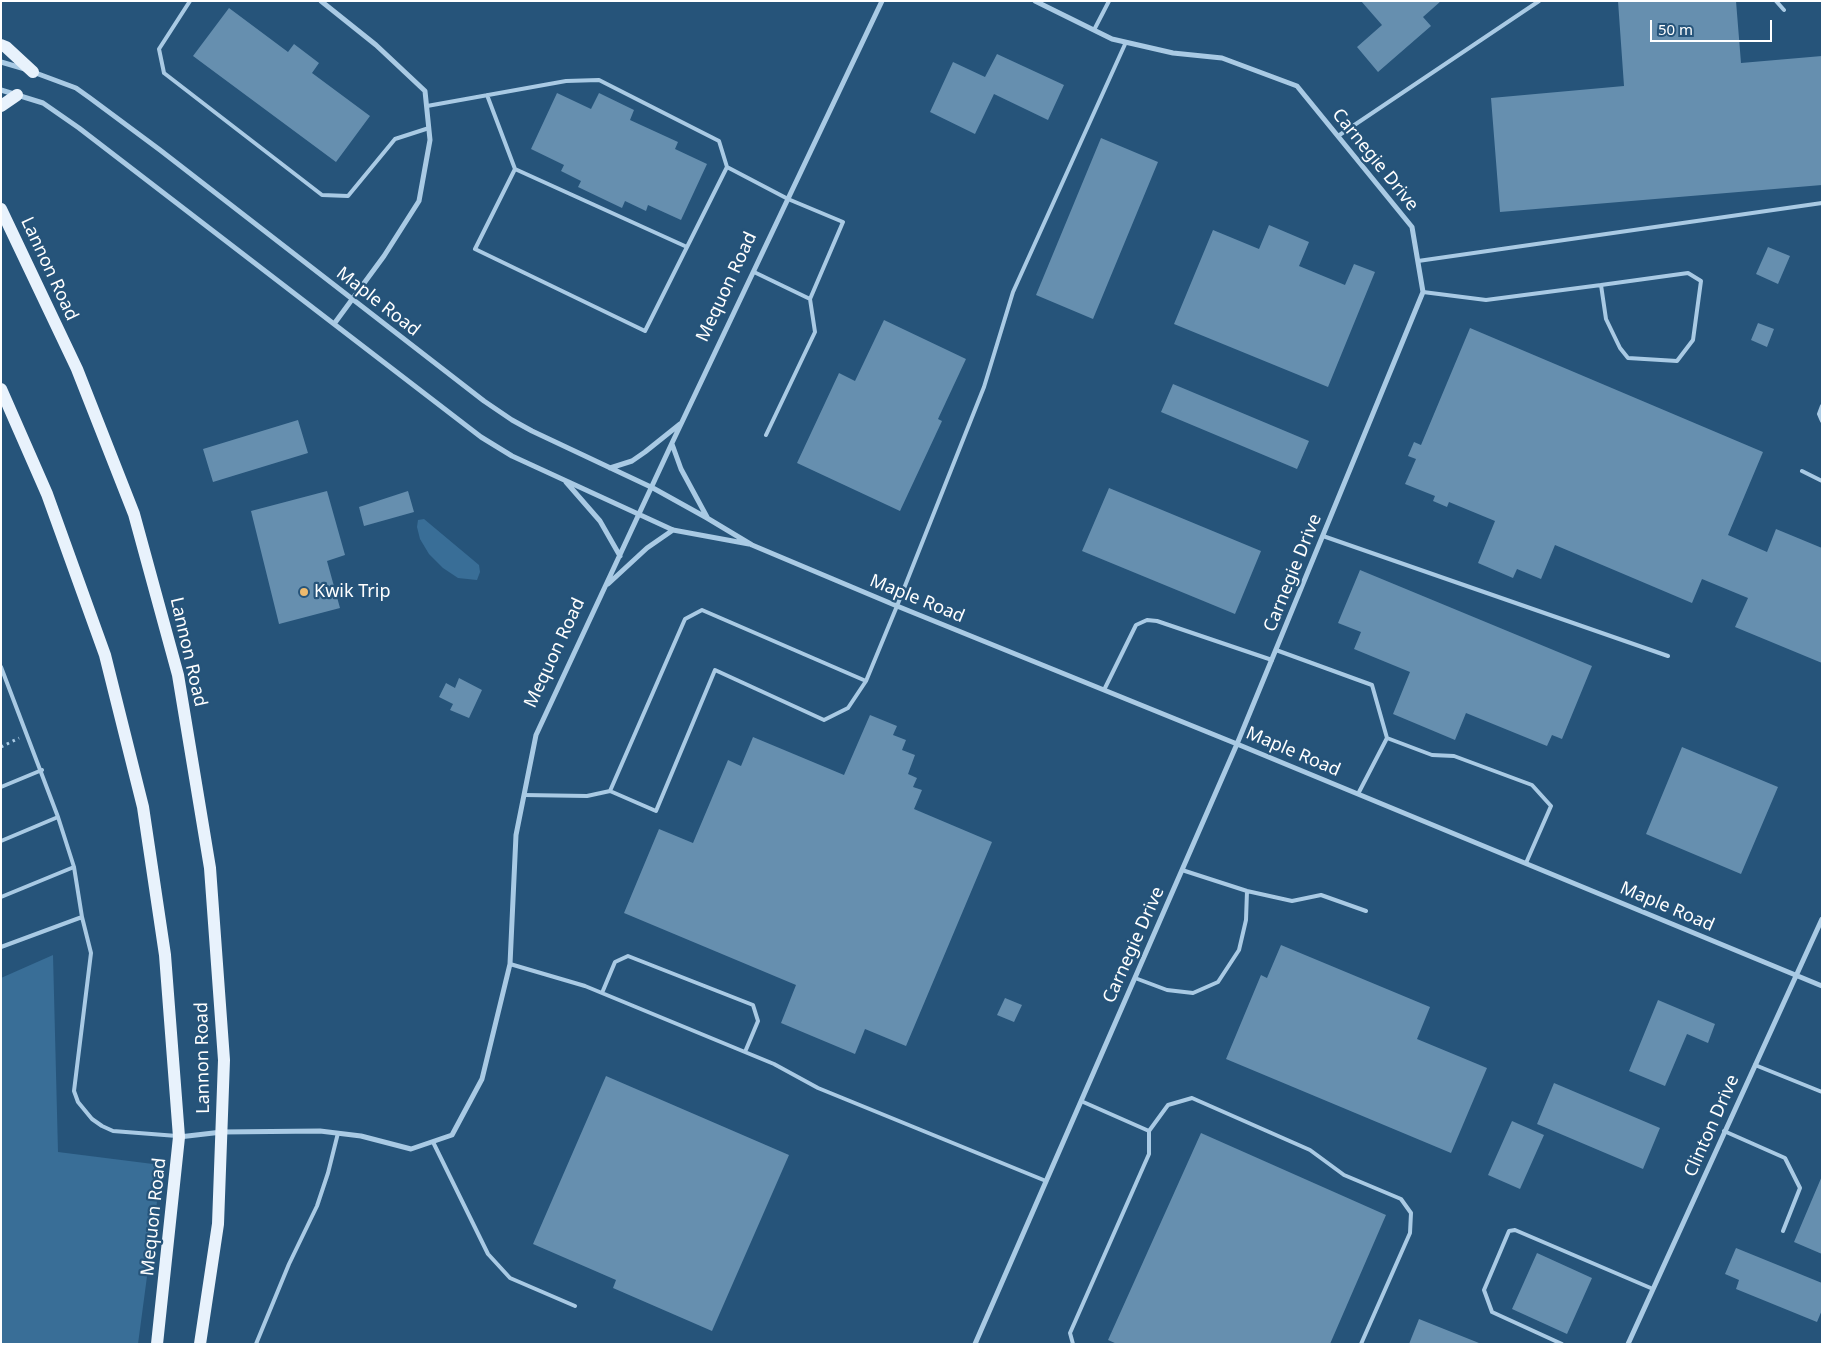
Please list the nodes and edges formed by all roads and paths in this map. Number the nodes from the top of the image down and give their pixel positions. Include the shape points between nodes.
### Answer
1 (190, 1) edge
2 (321, 1) edge
3 (882, 1) edge
4 (1035, 1) edge
5 (1109, 1) edge
6 (1539, 1) edge
7 (1776, 1) edge
8 (1784, 10) dead end
9 (1094, 30) junction
10 (1126, 42) junction
11 (1, 45) edge
12 (1, 62) edge
13 (33, 72) junction
14 (1, 90) edge
15 (17, 95) junction
16 (487, 95) junction
17 (1, 106) edge
18 (427, 106) junction
19 (429, 128) junction
20 (1338, 136) junction
21 (727, 167) junction
22 (515, 169) junction
23 (788, 199) junction
24 (1822, 203) edge
25 (1, 209) edge
26 (1, 224) edge
27 (14, 236) junction
28 (687, 247) junction
29 (1418, 261) junction
30 (754, 272) junction
31 (1601, 285) junction
32 (1423, 292) junction
33 (352, 299) junction
34 (810, 299) junction
35 (334, 324) junction
36 (1, 389) edge
37 (1822, 406) edge
38 (1822, 421) edge
39 (683, 422) junction
40 (766, 435) dead end
41 (672, 444) junction
42 (610, 468) junction
43 (1802, 472) dead end
44 (564, 480) junction
45 (1822, 481) edge
46 (653, 488) junction
47 (639, 515) junction
48 (707, 518) junction
49 (673, 530) junction
50 (1323, 536) junction
51 (752, 545) junction
52 (620, 556) junction
53 (606, 586) junction
54 (897, 606) junction
55 (1276, 650) junction
56 (1668, 656) dead end
57 (1272, 660) junction
58 (1, 667) edge
59 (866, 681) junction
60 (1104, 690) junction
61 (27, 734) junction
62 (1387, 738) junction
63 (1238, 744) junction
64 (1, 747) edge
65 (42, 770) junction
66 (1, 787) edge
67 (610, 791) junction
68 (1358, 794) junction
69 (524, 796) junction
70 (58, 817) junction
71 (1, 841) edge
72 (1526, 863) junction
73 (74, 867) junction
74 (1182, 870) junction
75 (1247, 891) junction
76 (1, 897) edge
77 (1366, 911) dead end
78 (82, 917) junction
79 (1822, 919) edge
80 (1, 947) edge
81 (510, 964) junction
82 (1795, 975) junction
83 (1135, 978) junction
84 (1822, 986) edge
85 (602, 993) junction
86 (745, 1052) junction
87 (1755, 1065) junction
88 (1822, 1092) edge
89 (1081, 1101) junction
90 (1149, 1131) junction
91 (1724, 1131) junction
92 (222, 1132) junction
93 (338, 1133) junction
94 (179, 1137) junction
95 (433, 1142) junction
96 (1046, 1181) junction
97 (1783, 1230) dead end
98 (1653, 1289) junction
99 (575, 1306) dead end
100 (158, 1344) edge
101 (200, 1344) edge
102 (256, 1344) edge
103 (975, 1344) edge
104 (1074, 1344) edge
105 (1361, 1344) edge
106 (1562, 1344) edge
107 (1628, 1344) edge

1 - 19 lane via 159,49 164,73 322,195 348,196 395,138
2 - 18 street via 376,45 425,91
3 - 23 street, Mequon Road
4 - 9 street, Carnegie Drive
5 - 9 lane
6 - 20 lane
7 - 8 lane
9 - 10 street, Carnegie Drive
10 - 20 street, Carnegie Drive via 1173,53 1222,58 1297,86
10 - 54 lane via 1013,292 984,387
11 - 13 main road
12 - 13 street, Maple Road
13 - 33 street, Maple Road via 76,88
14 - 15 street, Maple Road
15 - 17 main road
15 - 35 street, Maple Road via 42,102 79,128
16 - 18 lane
16 - 21 lane via 599,80 720,141
16 - 22 lane
18 - 19 street
19 - 33 street via 430,140 419,201
20 - 29 street, Carnegie Drive via 1412,227
21 - 23 lane
21 - 28 lane
22 - 28 lane
22 - 28 lane via 475,249 645,331
23 - 30 street, Mequon Road
23 - 34 lane via 842,222
24 - 29 lane
25 - 27 main road, Lannon Road
26 - 27 main road
27 - 92 main road, Lannon Road via 77,369 134,514 178,675 210,868 224,1060
29 - 32 street, Carnegie Drive
30 - 34 lane
30 - 39 street, Mequon Road
31 - 31 lane via 1688,273 1695,277 1701,281 1693,340 1676,361 1628,358 1606,319
31 - 32 lane via 1486,300
32 - 50 street, Carnegie Drive
33 - 35 street
33 - 42 street, Maple Road via 512,420
34 - 40 lane via 815,332
35 - 44 street, Maple Road via 482,437 512,456
36 - 94 main road, Lannon Road via 47,494 105,655 143,807 165,955
37 - 38 lane via 1819,414
39 - 41 street, Mequon Road
39 - 42 street via 632,461
41 - 46 street, Mequon Road
41 - 48 street via 681,469
42 - 46 street, Maple Road
43 - 45 lane
44 - 47 street, Maple Road
44 - 52 street via 600,521
46 - 47 street, Mequon Road
46 - 48 street, Maple Road
47 - 49 street, Maple Road
47 - 52 street, Mequon Road
48 - 51 street, Maple Road
49 - 51 street, Maple Road
49 - 53 street
50 - 55 street, Carnegie Drive
50 - 56 lane
51 - 54 street, Maple Road
52 - 53 street, Mequon Road
53 - 69 street, Mequon Road via 536,735
54 - 59 lane
54 - 60 street, Maple Road
55 - 57 street, Carnegie Drive
55 - 62 lane via 1372,686
57 - 60 lane via 1147,620 1136,625
57 - 63 street, Carnegie Drive
58 - 61 lane
59 - 67 lane via 848,708 824,720 715,670 656,811
59 - 67 lane via 702,610 685,619
60 - 63 street, Maple Road
61 - 64 path
61 - 65 lane
62 - 68 lane
62 - 72 lane via 1432,755 1454,756 1532,785 1551,806
63 - 68 street, Maple Road
63 - 74 street, Carnegie Drive
65 - 66 lane
65 - 70 lane
67 - 69 lane via 587,796
68 - 72 street, Maple Road
69 - 81 street, Mequon Road via 516,835
70 - 71 lane
70 - 73 lane
72 - 82 street, Maple Road
73 - 76 lane
73 - 78 lane
74 - 75 lane
74 - 83 street, Carnegie Drive
75 - 77 lane via 1292,901 1321,894
75 - 83 lane via 1246,920 1239,950 1218,982 1193,993 1167,990
78 - 80 lane
78 - 94 lane via 91,953 74,1091 78,1102 92,1119 113,1131
79 - 82 street, Clinton Drive
81 - 85 lane
81 - 95 street, Mequon Road via 482,1079 452,1136
82 - 84 street, Maple Road
82 - 87 street, Clinton Drive
83 - 89 street, Carnegie Drive
85 - 86 lane
85 - 86 lane via 615,962 628,956 753,1005 758,1021
86 - 96 lane via 818,1088
87 - 88 lane
87 - 91 street, Clinton Drive
89 - 90 lane
89 - 96 street, Carnegie Drive
90 - 104 lane via 1149,1154 1070,1333
90 - 105 lane via 1168,1104 1192,1098 1310,1150 1344,1175 1401,1199 1411,1213 1410,1234
91 - 97 lane via 1785,1158 1800,1188
91 - 98 street, Clinton Drive
92 - 93 street, Mequon Road
92 - 94 street, Mequon Road
92 - 101 main road via 218,1224
93 - 95 street, Mequon Road via 411,1149
93 - 102 lane via 317,1206
94 - 100 main road, Mequon Road
95 - 99 lane via 488,1254 510,1278
96 - 103 street, Carnegie Drive
98 - 106 lane via 1515,1230 1509,1231 1484,1290 1492,1312
98 - 107 street, Clinton Drive

